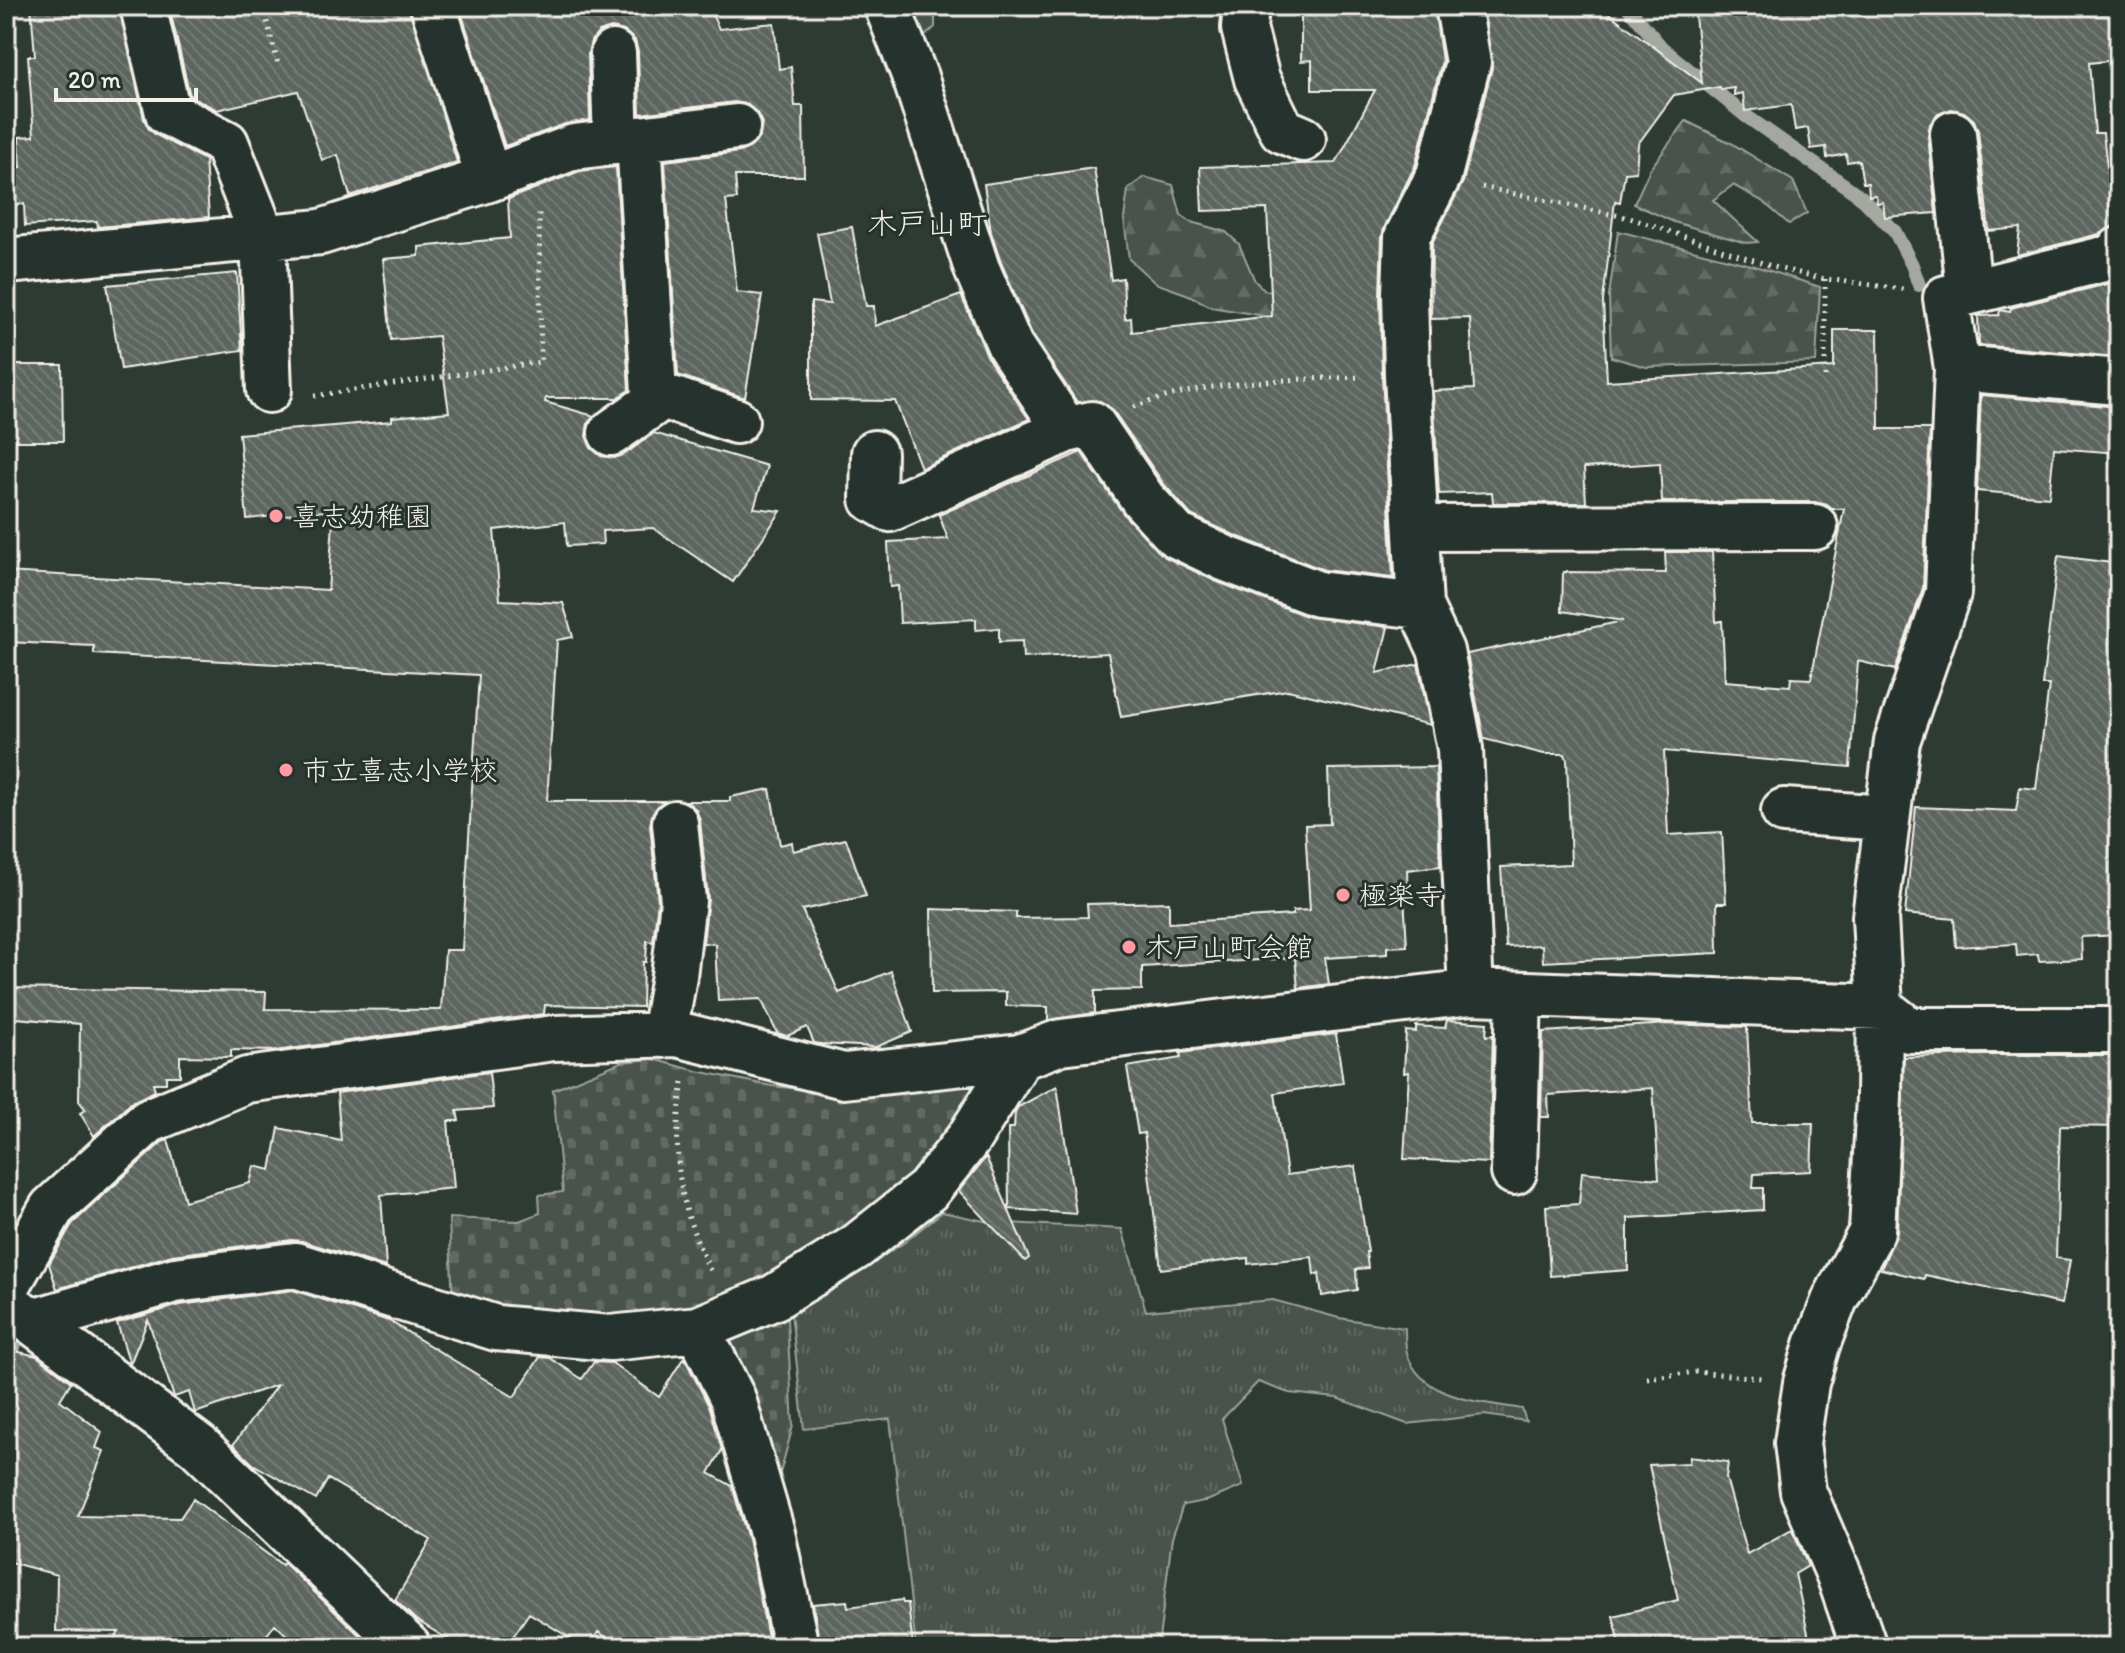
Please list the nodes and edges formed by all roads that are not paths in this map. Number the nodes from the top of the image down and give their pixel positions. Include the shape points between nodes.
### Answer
1 (143, 6) edge
2 (887, 6) edge
3 (1246, 6) edge
4 (1458, 6) edge
5 (442, 10) edge
6 (613, 53) dead end
7 (737, 127) dead end
8 (1953, 134) dead end
9 (1303, 139) dead end
10 (628, 140) junction
11 (489, 179) junction
12 (263, 237) junction
13 (2119, 250) edge
14 (6, 261) edge
15 (1958, 294) junction
16 (1957, 368) junction
17 (2119, 382) edge
18 (269, 390) dead end
19 (654, 393) junction
20 (736, 421) dead end
21 (1079, 427) junction
22 (611, 433) dead end
23 (874, 453) dead end
24 (1815, 527) dead end
25 (1417, 528) junction
26 (1420, 606) junction
27 (1784, 811) dead end
28 (1887, 818) junction
29 (675, 823) dead end
30 (1471, 992) junction
31 (1519, 995) junction
32 (1880, 1007) junction
33 (2119, 1030) edge
34 (677, 1036) junction
35 (1020, 1057) junction
36 (1514, 1172) dead end
37 (15, 1304) edge
38 (716, 1323) junction
39 (408, 1647) edge
40 (796, 1647) edge
41 (1864, 1647) edge

1 - 12 street via 168,113 226,143
2 - 21 street via 977,269 1010,346
3 - 9 street via 1244,28 1257,79 1282,130
4 - 25 street via 1468,62 1439,175 1407,237 1407,375
5 - 11 street
6 - 10 street
7 - 10 street
8 - 15 street
10 - 11 street via 574,147
10 - 19 street
11 - 12 street via 321,232
12 - 14 street
12 - 18 street
13 - 15 street via 2112,257
15 - 16 street
16 - 17 street
16 - 28 street via 1948,593 1897,741
19 - 20 street
19 - 22 street via 652,404
21 - 23 street via 890,509 873,499
21 - 26 street via 1176,535 1318,594
24 - 25 street
25 - 26 street
26 - 30 street via 1441,651 1460,749
27 - 28 street
28 - 32 street via 1875,917
29 - 34 street via 683,901 674,976
30 - 31 street
30 - 35 street via 1061,1042
31 - 32 street
31 - 36 street
32 - 33 street via 1909,1030
32 - 41 street via 1872,1231 1835,1299 1806,1383 1797,1443 1803,1491
34 - 35 street via 844,1076
34 - 37 street via 554,1038 247,1080 148,1121 52,1208
35 - 38 street via 969,1138 928,1190 856,1247 775,1297
37 - 38 street via 295,1265 496,1328 610,1338
37 - 39 street via 198,1446
38 - 40 street via 772,1533

